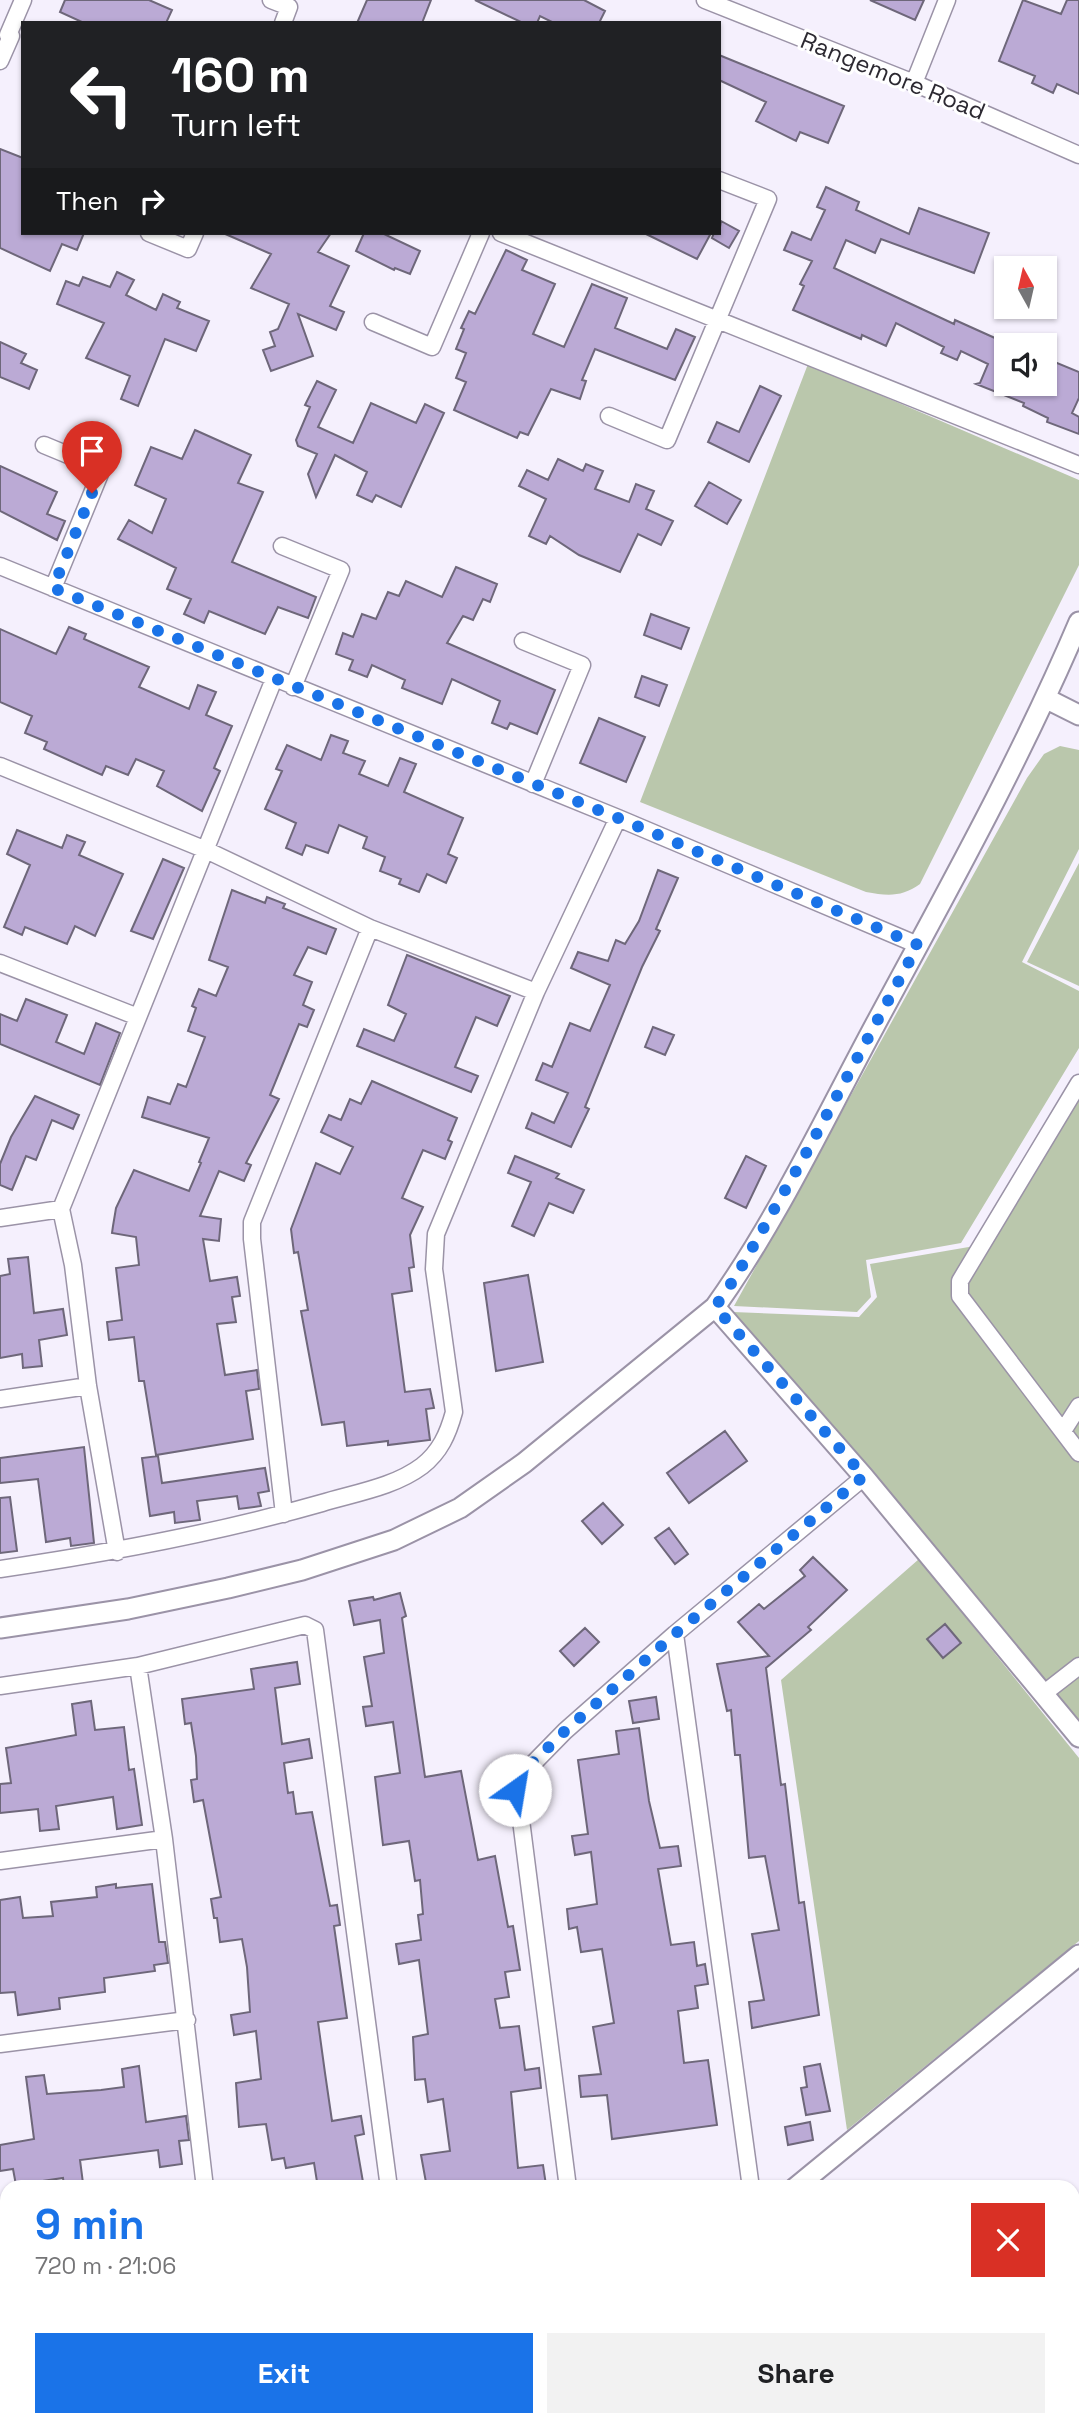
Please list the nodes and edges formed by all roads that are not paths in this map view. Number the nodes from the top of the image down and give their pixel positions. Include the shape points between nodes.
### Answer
1 (23, 0) edge
2 (271, 0) edge
3 (705, 0) edge
4 (947, 0) edge
5 (284, 21) edge
6 (10, 36) edge
7 (0, 61) edge
8 (914, 83) junction
9 (1078, 151) edge
10 (721, 181) edge
11 (154, 235) edge
12 (194, 235) edge
13 (480, 235) edge
14 (506, 235) edge
15 (718, 320) junction
16 (373, 322) dead end
17 (609, 416) dead end
18 (44, 445) dead end
19 (1079, 466) edge
20 (282, 546) dead end
21 (0, 566) edge
22 (53, 588) junction
23 (1079, 622) edge
24 (523, 641) dead end
25 (274, 679) junction
26 (293, 687) junction
27 (1046, 699) junction
28 (1079, 715) edge
29 (0, 766) edge
30 (533, 784) junction
31 (618, 818) junction
32 (206, 850) junction
33 (370, 928) junction
34 (918, 945) junction
35 (0, 963) edge
36 (536, 992) junction
37 (138, 1017) junction
38 (1079, 1083) edge
39 (61, 1209) junction
40 (0, 1218) edge
41 (715, 1307) junction
42 (88, 1386) junction
43 (0, 1399) edge
44 (1079, 1406) edge
45 (1063, 1431) junction
46 (1079, 1453) edge
47 (864, 1476) junction
48 (284, 1514) junction
49 (117, 1552) junction
50 (0, 1569) edge
51 (0, 1628) edge
52 (675, 1634) junction
53 (138, 1666) junction
54 (1079, 1666) edge
55 (0, 1686) edge
56 (1043, 1694) junction
57 (1079, 1737) edge
58 (164, 1839) junction
59 (0, 1861) edge
60 (1079, 1955) edge
61 (187, 2020) junction
62 (0, 2044) edge
63 (204, 2180) edge
64 (388, 2180) edge
65 (567, 2180) edge
66 (750, 2180) edge
67 (804, 2180) edge

1 - 6 street
2 - 5 street via 289,7
3 - 8 street, Rangemore Road
4 - 8 street
6 - 7 street
8 - 9 street, Rangemore Road
10 - 15 street via 768,200
11 - 12 street via 188,249
13 - 16 street via 432,347
14 - 15 street
15 - 17 street via 667,440
15 - 19 street
18 - 22 street via 102,469
20 - 26 street via 341,570
21 - 22 street
22 - 25 street
23 - 27 street
24 - 30 street via 582,665
25 - 26 street
25 - 32 street
26 - 30 street
27 - 28 street
27 - 34 street
29 - 32 street
30 - 31 street
31 - 34 street
31 - 36 street
32 - 33 street
32 - 37 street
33 - 36 street
33 - 48 street via 252,1222
34 - 41 street via 804,1157
35 - 37 street
36 - 48 street via 436,1234 434,1269 454,1412 447,1434 420,1467 391,1481
37 - 39 street
38 - 45 street via 960,1281 960,1296
39 - 40 street
39 - 42 street via 74,1265
41 - 47 street
41 - 51 street via 524,1463 460,1508 394,1540 228,1588
42 - 43 street
42 - 49 street
44 - 45 street
45 - 46 street
47 - 52 street
47 - 56 street
48 - 49 street
49 - 50 street
52 - 65 street via 516,1781
52 - 66 street
53 - 55 street
53 - 58 street
53 - 64 street via 304,1625 315,1630
54 - 56 street
56 - 57 street
58 - 59 street
58 - 61 street
60 - 67 street
61 - 62 street
61 - 63 street

